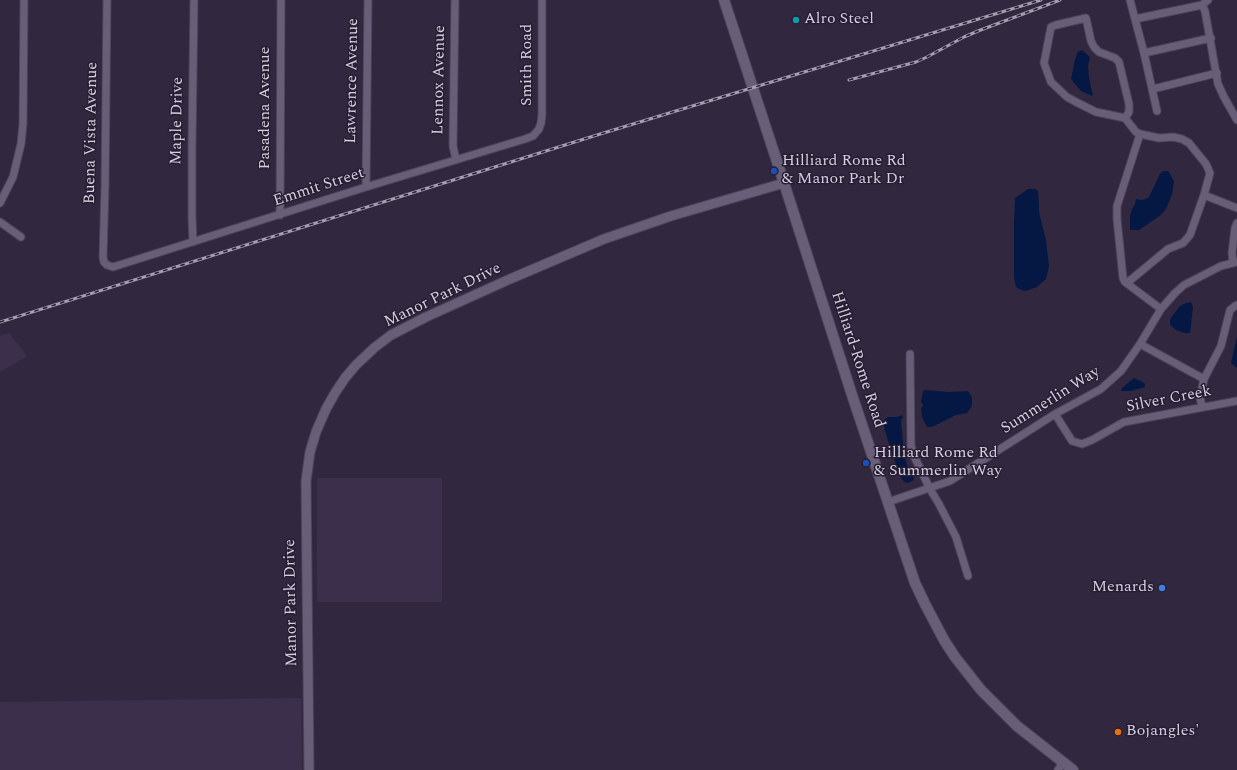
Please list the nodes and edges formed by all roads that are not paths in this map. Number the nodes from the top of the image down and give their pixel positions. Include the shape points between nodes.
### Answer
1 (24, 0) edge
2 (107, 0) edge
3 (194, 0) edge
4 (281, 0) edge
5 (368, 0) edge
6 (455, 0) edge
7 (542, 0) edge
8 (724, 0) edge
9 (1130, 0) edge
10 (1205, 2) edge
11 (1135, 19) junction
12 (1211, 38) junction
13 (1144, 53) junction
14 (1217, 73) junction
15 (1153, 89) junction
16 (1157, 111) dead end
17 (1125, 118) junction
18 (1237, 120) edge
19 (539, 129) joint
20 (1140, 134) junction
21 (456, 160) junction
22 (784, 183) junction
23 (366, 187) junction
24 (1204, 195) junction
25 (0, 203) edge
26 (1237, 208) edge
27 (280, 215) junction
28 (0, 222) edge
29 (1237, 223) edge
30 (21, 237) dead end
31 (193, 242) junction
32 (1235, 262) edge
33 (106, 265) joint
34 (1127, 283) junction
35 (1237, 305) edge
36 (1161, 309) junction
37 (1140, 344) junction
38 (910, 354) dead end
39 (1204, 379) junction
40 (1237, 401) edge
41 (1202, 407) junction
42 (1055, 414) junction
43 (930, 489) junction
44 (888, 502) junction
45 (968, 576) dead end
46 (1060, 766) edge
47 (309, 770) edge
48 (1073, 770) edge

1 - 25 street via 21,144 13,177
2 - 33 street, Buena Vista Avenue via 103,257
3 - 31 street, Maple Drive
4 - 27 street, Pasadena Avenue
5 - 23 street, Lawrence Avenue
6 - 21 street, Lennox Avenue via 453,146
7 - 19 street, Smith Road via 542,116
8 - 22 main road, Hilliard-Rome Road
9 - 11 street
10 - 11 street
10 - 12 street
11 - 13 street
12 - 13 street
12 - 14 street
13 - 15 street
14 - 15 street
14 - 18 street via 1218,84
15 - 16 street
17 - 17 street via 1129,112 1129,104 1119,62 1094,47 1086,18 1051,27 1044,63 1051,82 1067,97 1096,112
17 - 20 street
19 - 21 street, Emmit Street via 533,136 525,139
20 - 24 street via 1159,138 1172,137 1190,143 1210,173
20 - 34 street via 1117,206 1116,219 1123,278
21 - 23 street, Emmit Street
22 - 44 main road, Hilliard-Rome Road
22 - 47 street, Manor Park Drive via 671,216 604,239 503,282 391,336 374,348 345,378 326,409 316,432 306,481
23 - 27 street, Emmit Street
24 - 26 street
24 - 34 street via 1186,240 1168,249
27 - 31 street, Emmit Street
28 - 30 street
29 - 32 street via 1232,253
31 - 33 street, Emmit Street via 117,267
32 - 36 street, Summerlin Way via 1221,266 1184,285
34 - 36 street
35 - 39 street via 1230,310 1221,346
36 - 37 street, Summerlin Way
37 - 39 street
37 - 42 street, Summerlin Way via 1121,371 1101,389
38 - 43 street via 912,446
39 - 41 street via 1200,397
40 - 41 street, Silver Creek
41 - 42 street, Silver Creek via 1124,422 1082,444 1072,441
42 - 43 street, Summerlin Way via 950,481
43 - 44 street, Summerlin Way
43 - 45 street via 956,537
44 - 46 main road, Hilliard-Rome Road via 915,583 934,623 955,657 981,690
46 - 48 main road, Hilliard-Rome Road

